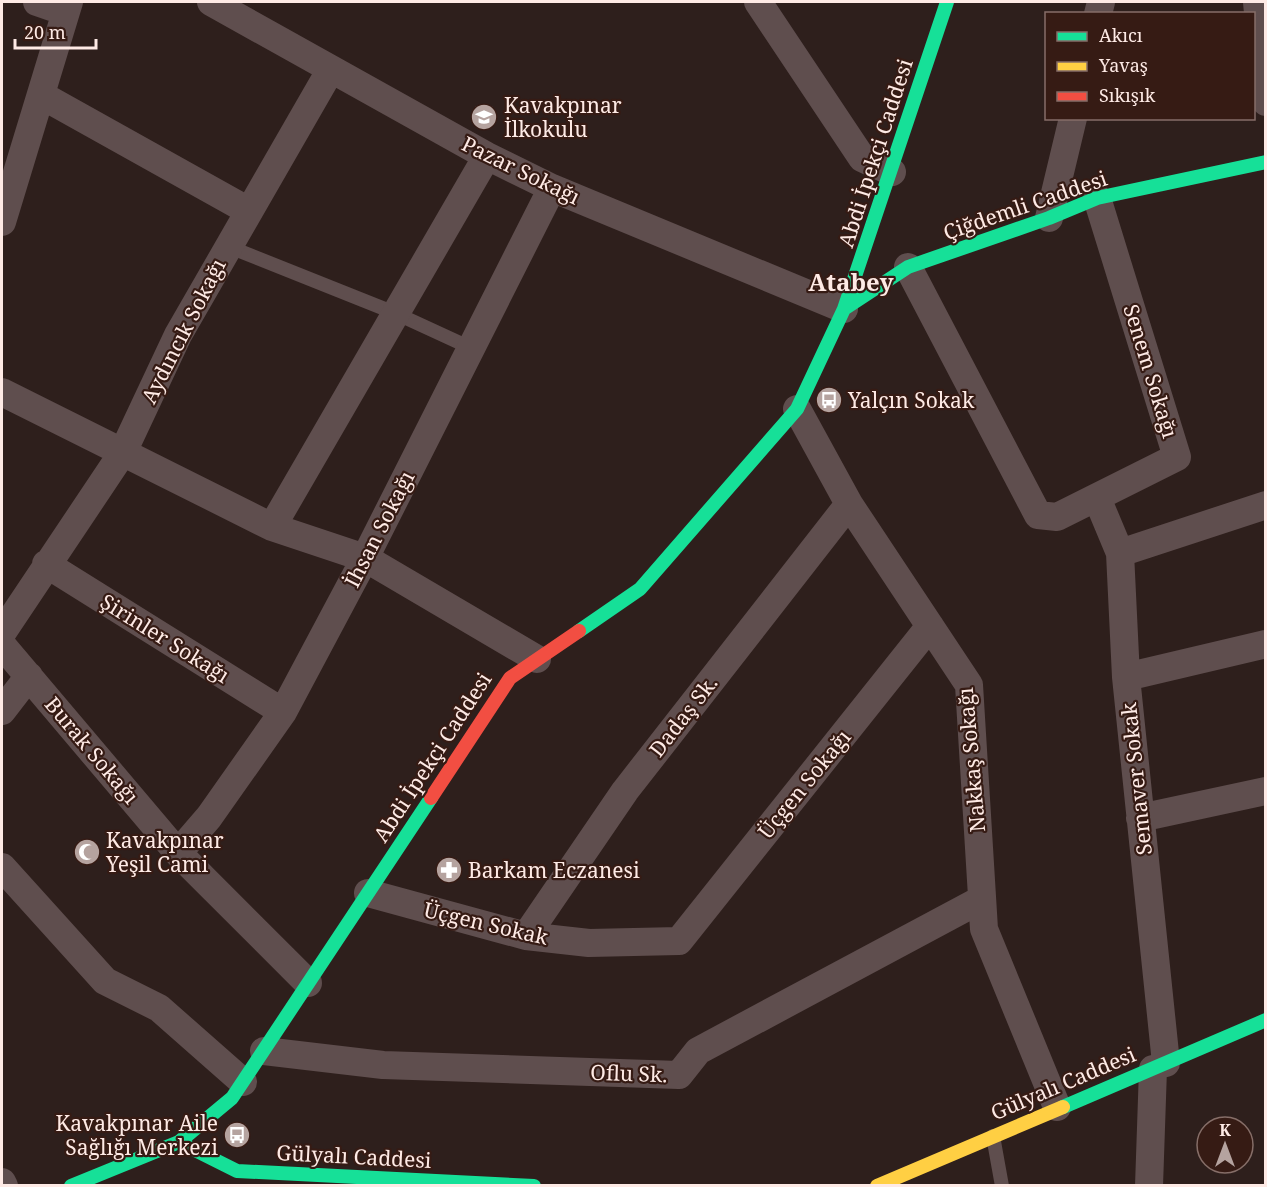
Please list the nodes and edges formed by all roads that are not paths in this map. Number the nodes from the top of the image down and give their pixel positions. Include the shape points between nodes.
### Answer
1 (37, 2) edge
2 (211, 2) edge
3 (759, 2) edge
4 (1257, 2) edge
5 (941, 6) edge
6 (68, 7) edge
7 (331, 69) junction
8 (41, 94) junction
9 (1266, 102) edge
10 (1073, 120) edge
11 (487, 156) junction
12 (1266, 162) edge
13 (892, 172) junction
14 (552, 188) junction
15 (1097, 198) junction
16 (247, 210) junction
17 (1049, 218) junction
18 (2, 222) edge
19 (227, 246) junction
20 (908, 267) junction
21 (844, 309) junction
22 (395, 313) junction
23 (471, 348) junction
24 (2, 392) edge
25 (797, 409) junction
26 (123, 452) junction
27 (1098, 498) junction
28 (849, 504) junction
29 (1266, 506) edge
30 (272, 527) junction
31 (1119, 554) junction
32 (365, 558) junction
33 (46, 564) junction
34 (930, 626) junction
35 (2, 633) edge
36 (1266, 644) edge
37 (2, 645) edge
38 (537, 659) junction
39 (1126, 677) junction
40 (11, 693) edge
41 (284, 712) junction
42 (1266, 791) edge
43 (1140, 818) junction
44 (178, 853) junction
45 (2, 867) edge
46 (368, 893) junction
47 (982, 899) junction
48 (526, 936) junction
49 (679, 941) joint
50 (308, 983) junction
51 (1266, 1020) edge
52 (264, 1051) junction
53 (1159, 1066) junction
54 (243, 1082) junction
55 (1056, 1107) junction
56 (993, 1136) junction
57 (179, 1142) junction
58 (139, 1159) junction
59 (135, 1177) dead end
60 (293, 1180) edge
61 (453, 1183) edge
62 (71, 1185) edge
63 (534, 1185) edge
64 (877, 1185) edge
65 (1002, 1185) edge
66 (1149, 1185) edge

1 - 6 street
2 - 7 street, Pazar Sokağı
3 - 13 street via 862,158
4 - 9 street
5 - 13 main road, Abdi İpekçi Caddesi
6 - 8 street
7 - 11 street, Pazar Sokağı
7 - 16 street, Aydıncık Sokağı
8 - 16 street
8 - 18 street
10 - 17 street
11 - 14 street, Pazar Sokağı
11 - 22 street
12 - 15 main road, Çiğdemli Caddesi
13 - 21 main road, Abdi İpekçi Caddesi
14 - 21 street, Pazar Sokağı
14 - 23 street, İhsan Sokağı
15 - 17 main road, Çiğdemli Caddesi
15 - 27 street, Senem Sokağı via 1177,457
16 - 19 street, Aydıncık Sokağı
17 - 20 main road, Çiğdemli Caddesi
19 - 22 lane
19 - 26 street, Aydıncık Sokağı via 178,335
20 - 21 main road, Çiğdemli Caddesi
20 - 27 street via 1038,515 1057,517
21 - 25 main road, Abdi İpekçi Caddesi
22 - 23 lane
22 - 30 street
23 - 32 street, İhsan Sokağı
24 - 26 street
25 - 28 street, Nakkaş Sokağı
25 - 38 main road, Abdi İpekçi Caddesi via 640,589
26 - 30 street
26 - 33 street
27 - 31 street, Semaver Sokak
28 - 34 street, Nakkaş Sokağı
28 - 48 street, Dadaş Sk. via 625,791
29 - 31 street
30 - 32 street
31 - 39 street, Semaver Sokak
32 - 38 street
32 - 41 street, İhsan Sokağı
33 - 35 street
33 - 41 street, Şirinler Sokağı
34 - 47 street, Nakkaş Sokağı via 969,685
34 - 49 street, Üçgen Sokağı
36 - 39 street
37 - 40 street, Burak Sokağı
38 - 46 main road, Abdi İpekçi Caddesi via 510,678
39 - 43 street, Semaver Sokak
40 - 44 street, Burak Sokağı
41 - 44 street, İhsan Sokağı via 209,817
42 - 43 street
43 - 53 street, Semaver Sokak
44 - 50 street, Burak Sokağı
45 - 54 street via 105,981 159,1008
46 - 48 street, Üçgen Sokak
46 - 50 main road, Abdi İpekçi Caddesi
47 - 52 street, Oflu Sk. via 698,1051 679,1075 383,1065
47 - 55 street, Nakkaş Sokağı via 984,929
48 - 49 street, Üçgen Sokak via 589,942
50 - 52 main road, Abdi İpekçi Caddesi
51 - 53 main road, Gülyalı Caddesi
52 - 54 main road, Abdi İpekçi Caddesi
53 - 55 main road, Gülyalı Caddesi
53 - 66 street, Semaver Sokak
54 - 57 main road, Abdi İpekçi Caddesi via 232,1098
55 - 56 main road, Gülyalı Caddesi
56 - 64 main road, Gülyalı Caddesi
56 - 65 lane
57 - 58 main road, Abdi İpekçi Caddesi
57 - 60 main road, Gülyalı Caddesi via 237,1171
58 - 59 main road
58 - 62 main road, Abdi İpekçi Caddesi
60 - 61 main road, Gülyalı Caddesi
61 - 63 main road, Gülyalı Caddesi

